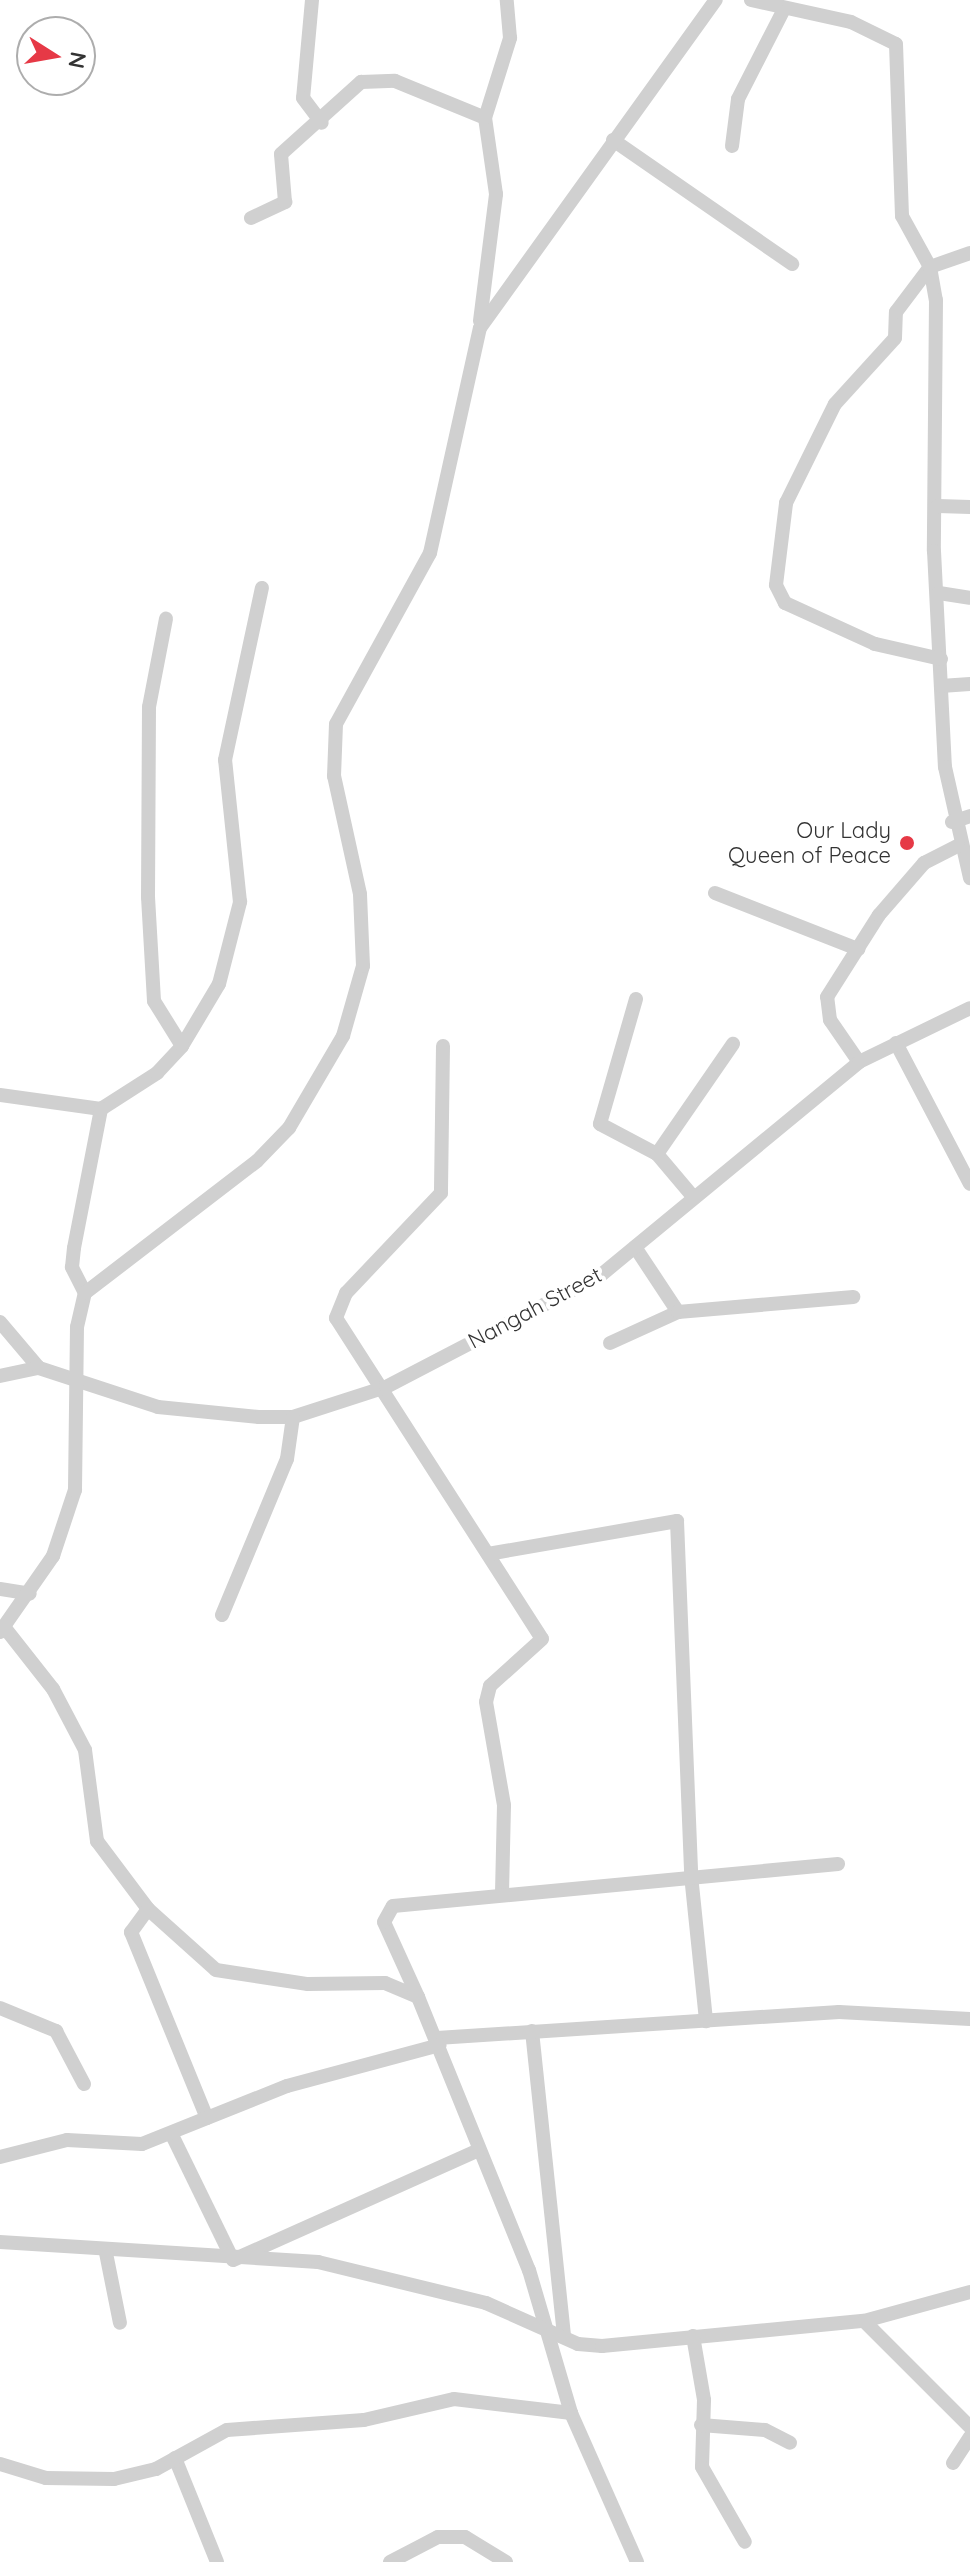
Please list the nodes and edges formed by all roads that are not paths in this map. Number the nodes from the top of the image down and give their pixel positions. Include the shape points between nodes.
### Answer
1 (312, 0) edge
2 (507, 0) edge
3 (716, 0) edge
4 (751, 0) edge
5 (782, 13) junction
6 (485, 118) junction
7 (322, 123) junction
8 (613, 140) junction
9 (732, 146) dead end
10 (251, 218) dead end
11 (970, 253) edge
12 (792, 264) dead end
13 (930, 267) junction
14 (484, 281) junction
15 (502, 289) junction
16 (480, 328) junction
17 (938, 506) junction
18 (970, 507) edge
19 (262, 588) dead end
20 (939, 593) junction
21 (970, 598) edge
22 (166, 619) dead end
23 (941, 659) junction
24 (970, 684) edge
25 (941, 686) junction
26 (970, 816) edge
27 (952, 822) junction
28 (958, 846) junction
29 (970, 878) edge
30 (715, 893) dead end
31 (858, 949) junction
32 (636, 999) dead end
33 (970, 1008) edge
34 (896, 1043) junction
35 (733, 1044) dead end
36 (182, 1046) junction
37 (443, 1046) dead end
38 (859, 1062) junction
39 (0, 1095) edge
40 (101, 1109) junction
41 (657, 1154) junction
42 (970, 1184) edge
43 (694, 1198) junction
44 (635, 1247) junction
45 (85, 1293) junction
46 (853, 1297) dead end
47 (678, 1312) junction
48 (0, 1322) edge
49 (610, 1343) dead end
50 (39, 1368) junction
51 (0, 1376) edge
52 (81, 1382) junction
53 (386, 1387) junction
54 (293, 1417) junction
55 (488, 1554) junction
56 (0, 1589) edge
57 (30, 1594) junction
58 (222, 1615) dead end
59 (2, 1630) edge
60 (838, 1864) dead end
61 (691, 1875) junction
62 (502, 1893) junction
63 (148, 1909) junction
64 (418, 1997) junction
65 (0, 2008) edge
66 (970, 2019) edge
67 (706, 2021) junction
68 (532, 2031) junction
69 (439, 2042) junction
70 (84, 2084) dead end
71 (207, 2118) junction
72 (171, 2133) junction
73 (479, 2150) junction
74 (0, 2157) edge
75 (0, 2242) edge
76 (106, 2253) junction
77 (233, 2260) junction
78 (970, 2292) edge
79 (864, 2321) junction
80 (120, 2323) dead end
81 (549, 2328) junction
82 (564, 2336) junction
83 (693, 2336) junction
84 (571, 2413) junction
85 (701, 2425) junction
86 (970, 2427) edge
87 (970, 2437) edge
88 (790, 2443) dead end
89 (175, 2458) junction
90 (953, 2463) dead end
91 (0, 2464) edge
92 (745, 2542) dead end
93 (405, 2558) edge
94 (217, 2562) edge
95 (390, 2562) edge
96 (506, 2562) edge
97 (637, 2562) edge

1 - 7 street via 303,98
2 - 6 street via 510,38
3 - 8 street
4 - 5 street
5 - 9 street via 738,99
5 - 13 street via 851,22 896,44 902,216
6 - 7 street via 379,79 361,82
6 - 14 street via 496,194
7 - 10 street via 281,154 286,190 279,211
8 - 12 street
8 - 15 street
11 - 13 street
13 - 17 street via 940,354
13 - 23 street via 896,312 895,338 835,404 794,485 776,585 785,603 875,644
14 - 15 street
14 - 16 street
15 - 16 street
16 - 45 street via 430,553 336,724 334,776 360,894 363,966 343,1036 289,1128 257,1161
17 - 18 street
17 - 20 street
19 - 36 street via 225,760 240,902 219,984
20 - 21 street
20 - 23 street
22 - 36 street via 149,707 148,897 154,1001
23 - 25 street
24 - 25 street
25 - 27 street
26 - 27 street
27 - 28 street
28 - 29 street
28 - 31 street via 924,863
30 - 31 street
31 - 38 street via 825,1009
32 - 41 street via 600,1124
33 - 34 street, Nangah Street
34 - 38 street, Nangah Street
34 - 42 street
35 - 41 street
36 - 40 street via 157,1073
37 - 53 street via 441,1193 337,1305 336,1318
38 - 43 street, Nangah Street
39 - 40 street
40 - 45 street via 72,1267
41 - 43 street
43 - 44 street, Nangah Street
44 - 47 street
44 - 53 street, Nangah Street via 588,1283
45 - 52 street via 77,1327
46 - 47 street
47 - 49 street
48 - 50 street
50 - 51 street
50 - 52 street, Nangah Street
52 - 54 street, Nangah Street via 158,1407
52 - 57 street via 75,1490
53 - 54 street, Nangah Street
53 - 55 street
54 - 58 street via 287,1459
55 - 61 street via 677,1521
55 - 62 street via 542,1639 490,1686 486,1702 504,1805
56 - 57 street
57 - 59 street
59 - 63 street via 72,1721 91,1769 97,1841
60 - 61 street
61 - 62 street
61 - 67 street
62 - 64 street via 393,1906 385,1913
63 - 64 street via 226,1975 385,1983
63 - 71 street via 131,1932
64 - 69 street
65 - 70 street via 56,2031
66 - 67 street via 839,2012
67 - 68 street
68 - 69 street
68 - 82 street
69 - 71 street via 287,2086
69 - 73 street
71 - 72 street
72 - 74 street via 117,2147 67,2140
72 - 77 street
73 - 77 street
73 - 81 street
75 - 76 street
76 - 77 street
76 - 80 street
77 - 81 street via 360,2270 486,2303
78 - 79 street
79 - 83 street
79 - 86 street
81 - 82 street
81 - 84 street
82 - 83 street via 602,2346
83 - 85 street
84 - 89 street via 432,2402 364,2420 227,2430
84 - 97 street
85 - 88 street via 765,2430
85 - 92 street via 711,2492
87 - 90 street
89 - 91 street via 92,2481 46,2478
89 - 94 street
93 - 95 street
93 - 96 street via 438,2537 465,2537

